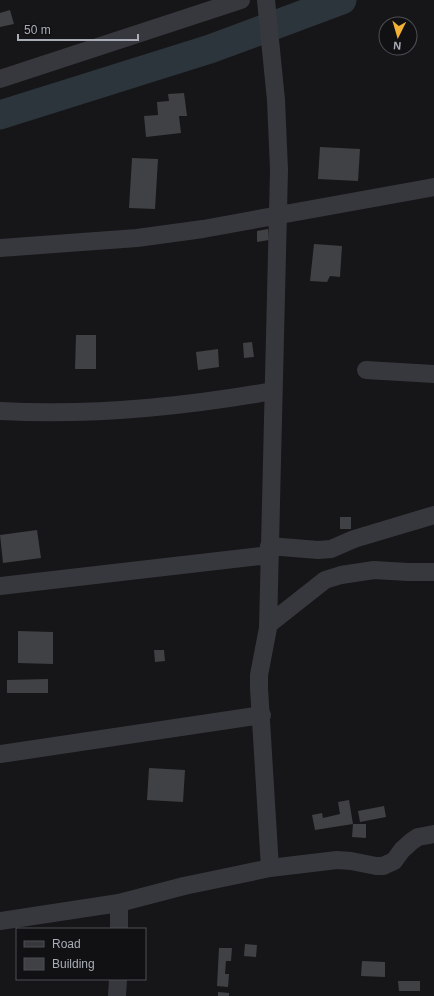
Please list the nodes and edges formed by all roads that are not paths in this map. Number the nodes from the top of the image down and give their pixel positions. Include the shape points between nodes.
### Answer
1 (241, 0) edge
2 (266, 0) edge
3 (0, 79) edge
4 (434, 187) edge
5 (278, 215) junction
6 (0, 248) edge
7 (366, 370) dead end
8 (434, 374) edge
9 (273, 391) junction
10 (0, 411) edge
11 (434, 514) edge
12 (269, 550) junction
13 (434, 572) edge
14 (0, 586) edge
15 (268, 625) junction
16 (262, 715) junction
17 (0, 754) edge
18 (434, 834) edge
19 (270, 868) junction
20 (119, 903) junction
21 (0, 921) edge
22 (119, 928) edge
23 (118, 980) edge
24 (117, 996) edge

1 - 3 street
2 - 5 street via 278,135
4 - 5 street
5 - 6 street via 137,238
5 - 9 street
7 - 8 street
9 - 10 street via 142,409 82,412
9 - 12 street
11 - 12 street via 354,539 331,550
12 - 14 street
12 - 15 street
13 - 15 street via 374,570 325,580
15 - 16 street via 259,675
16 - 17 street
16 - 19 street
18 - 19 street via 418,837 402,850 394,861 383,866 337,860
19 - 20 street
20 - 21 street
20 - 22 street
23 - 24 street

